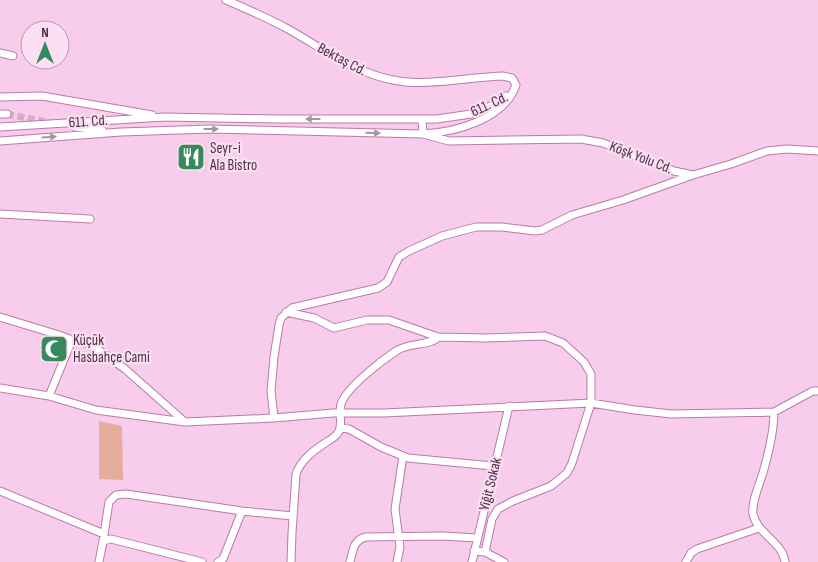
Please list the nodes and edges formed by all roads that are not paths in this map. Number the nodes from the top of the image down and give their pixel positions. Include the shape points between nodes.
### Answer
1 (226, 0) edge
2 (0, 53) edge
3 (13, 56) dead end
4 (513, 92) junction
5 (0, 97) edge
6 (165, 117) junction
7 (437, 119) junction
8 (422, 120) junction
9 (0, 127) edge
10 (75, 127) dead end
11 (121, 132) junction
12 (443, 133) junction
13 (423, 134) junction
14 (0, 141) edge
15 (459, 141) junction
16 (818, 151) edge
17 (693, 175) junction
18 (0, 214) edge
19 (90, 219) dead end
20 (286, 312) junction
21 (0, 317) edge
22 (438, 337) junction
23 (72, 340) junction
24 (2, 391) edge
25 (818, 391) edge
26 (49, 396) junction
27 (591, 403) junction
28 (509, 406) junction
29 (774, 412) junction
30 (339, 414) junction
31 (274, 418) junction
32 (185, 422) junction
33 (340, 428) junction
34 (402, 456) junction
35 (493, 466) junction
36 (0, 491) edge
37 (242, 510) junction
38 (293, 516) junction
39 (759, 528) junction
40 (399, 536) junction
41 (104, 537) junction
42 (477, 538) junction
43 (474, 551) junction
44 (485, 552) junction
45 (99, 562) edge
46 (202, 562) edge
47 (218, 562) edge
48 (291, 562) edge
49 (350, 562) edge
50 (398, 562) edge
51 (472, 562) edge
52 (504, 562) edge
53 (686, 562) edge
54 (785, 562) edge

1 - 4 street, Bektaş Cd. via 266,17 374,76 410,82 509,76 515,81
2 - 3 street
4 - 7 street, 611. Cd. via 471,114
4 - 12 street, 611. Cd. via 494,114
5 - 6 street via 42,96
8 -> 6 street, 611. Cd.
6 - 9 street, 611. Cd.
7 - 8 street, 611. Cd.
7 - 12 street
8 - 13 street
10 - 11 street
11 -> 13 street, 611. Cd. via 209,129
14 -> 11 street, 611. Cd.
12 - 13 street, 611. Cd.
12 - 15 street
13 - 15 street, Köşk Yolu Cd.
15 - 17 street, Köşk Yolu Cd. via 581,139 603,143 674,171
16 - 17 street, Köşk Yolu Cd. via 767,151
17 - 20 street via 572,215 542,230 476,227 442,236 399,257 387,282 378,288 299,306
18 - 19 street
20 - 22 street via 310,316 334,328 367,320 389,320
20 - 31 street via 281,318 274,357 271,391
21 - 23 street
22 - 27 street via 534,336 554,339 563,343 589,368
22 - 30 street via 431,343 403,347 380,363 347,392
23 - 26 street
23 - 32 street via 92,346 125,369
24 - 26 street
25 - 29 street
26 - 32 street via 96,410
27 - 28 street
27 - 29 street via 671,414
27 - 44 street via 566,473 552,486 498,510 492,519
28 - 30 street
28 - 35 street, Yiğit Sokak
29 - 39 street via 753,514
30 - 31 street
30 - 33 street
31 - 32 street
33 - 34 street via 349,429
33 - 38 street via 338,434 299,466
34 - 35 street
34 - 40 street via 395,509
35 - 42 street, Yiğit Sokak
36 - 41 street
37 - 38 street
37 - 41 street via 116,495 109,502
37 - 47 street via 223,559
38 - 48 street
39 - 53 street via 697,549
39 - 54 street via 776,545
40 - 42 street
40 - 49 street via 361,539 355,544
40 - 50 street
41 - 45 street
41 - 46 street
42 - 43 street, Yiğit Sokak
43 - 44 street
43 - 51 street, Yiğit Sokak
44 - 52 street

